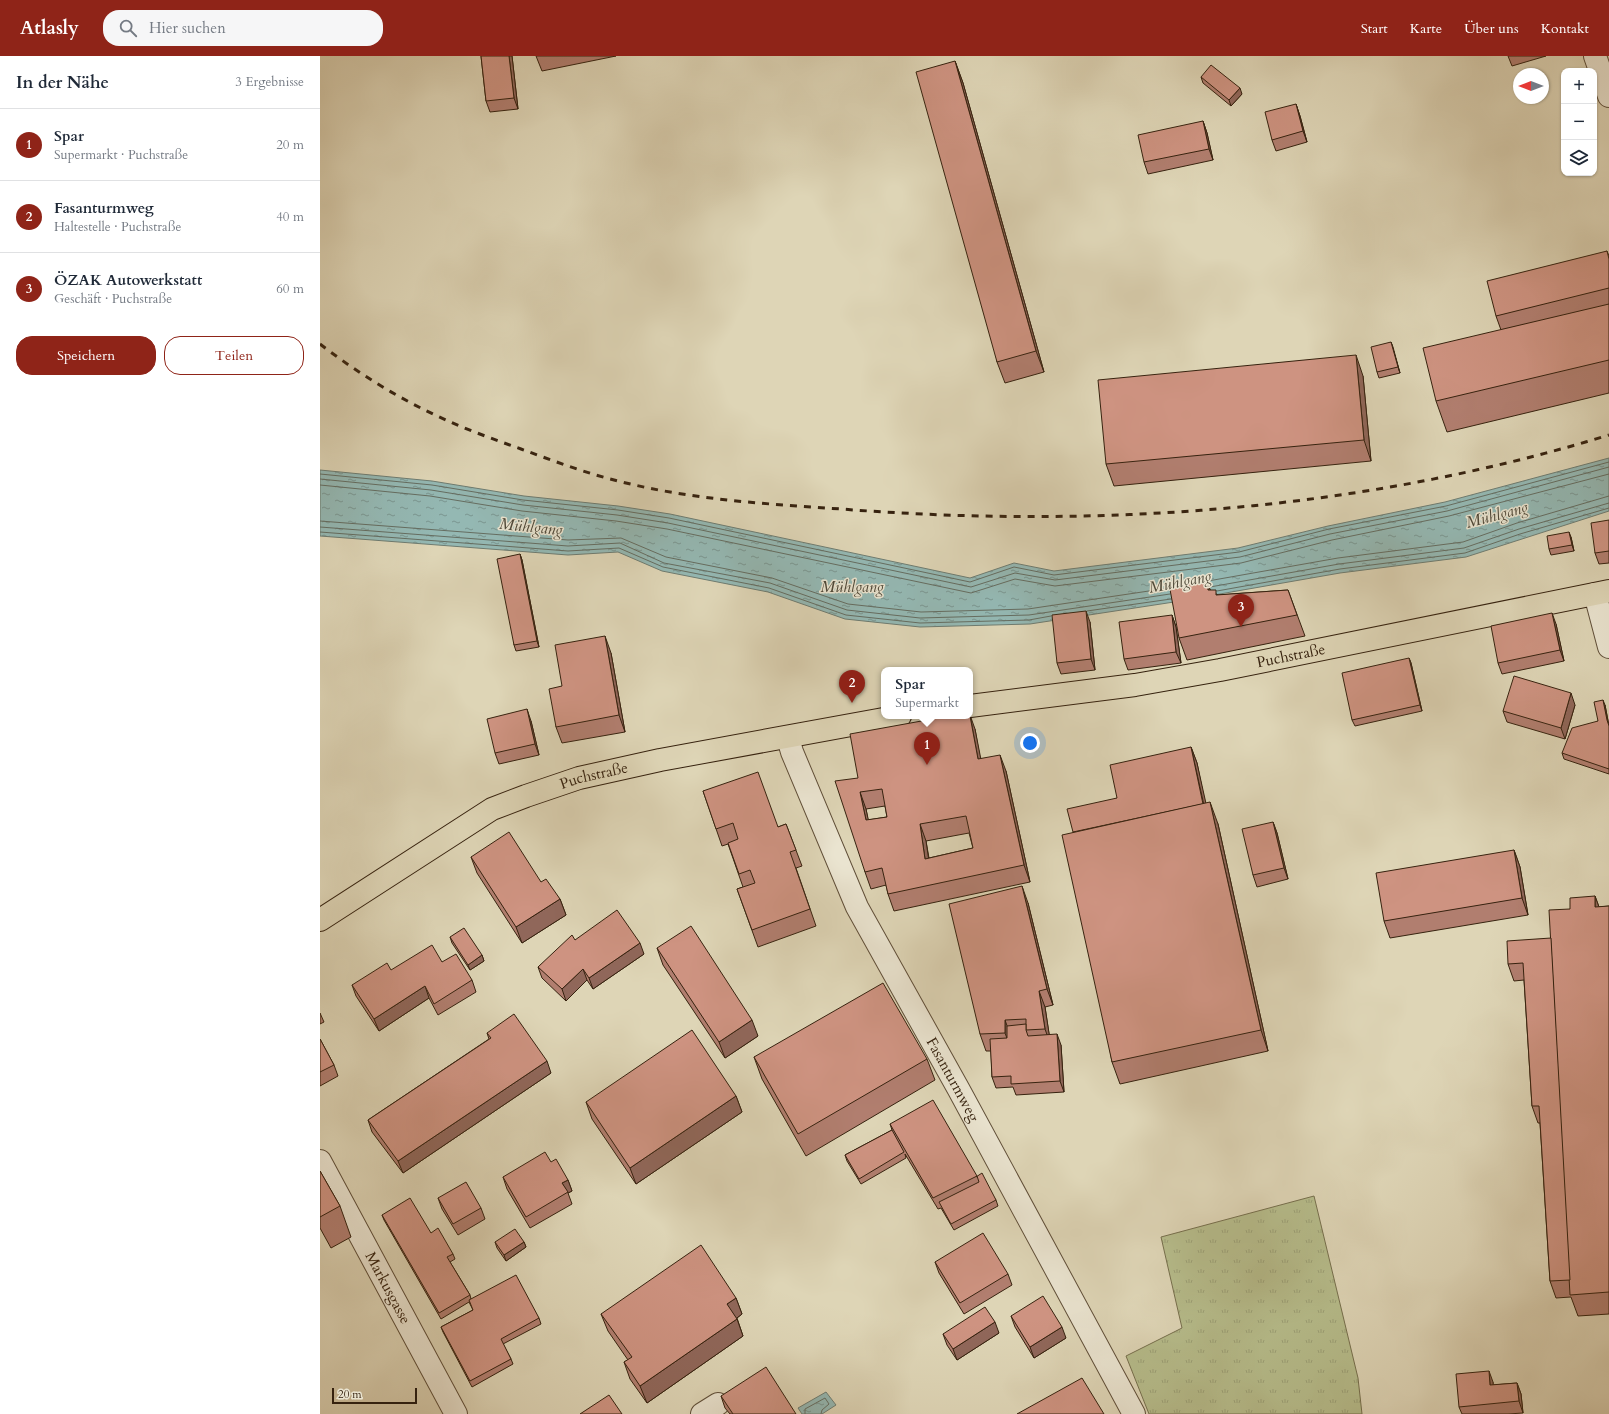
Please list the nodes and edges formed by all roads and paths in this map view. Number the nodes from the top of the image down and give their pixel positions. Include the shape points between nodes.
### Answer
1 (1595, 56) edge
2 (1609, 96) edge
3 (1602, 593) edge
4 (1609, 647) edge
5 (973, 706) edge
6 (885, 719) edge
7 (788, 738) junction
8 (320, 920) edge
9 (320, 1161) edge
10 (456, 1414) edge
11 (1134, 1414) edge

1 - 2 street
3 - 4 street
3 - 5 main road, Puchstraße via 1212,672 1135,685
6 - 7 main road, Puchstraße
7 - 8 main road, Puchstraße via 660,760 579,778 512,801 492,809
7 - 11 street, Fasanturmweg via 797,766 857,907
9 - 10 street, Markusgasse

